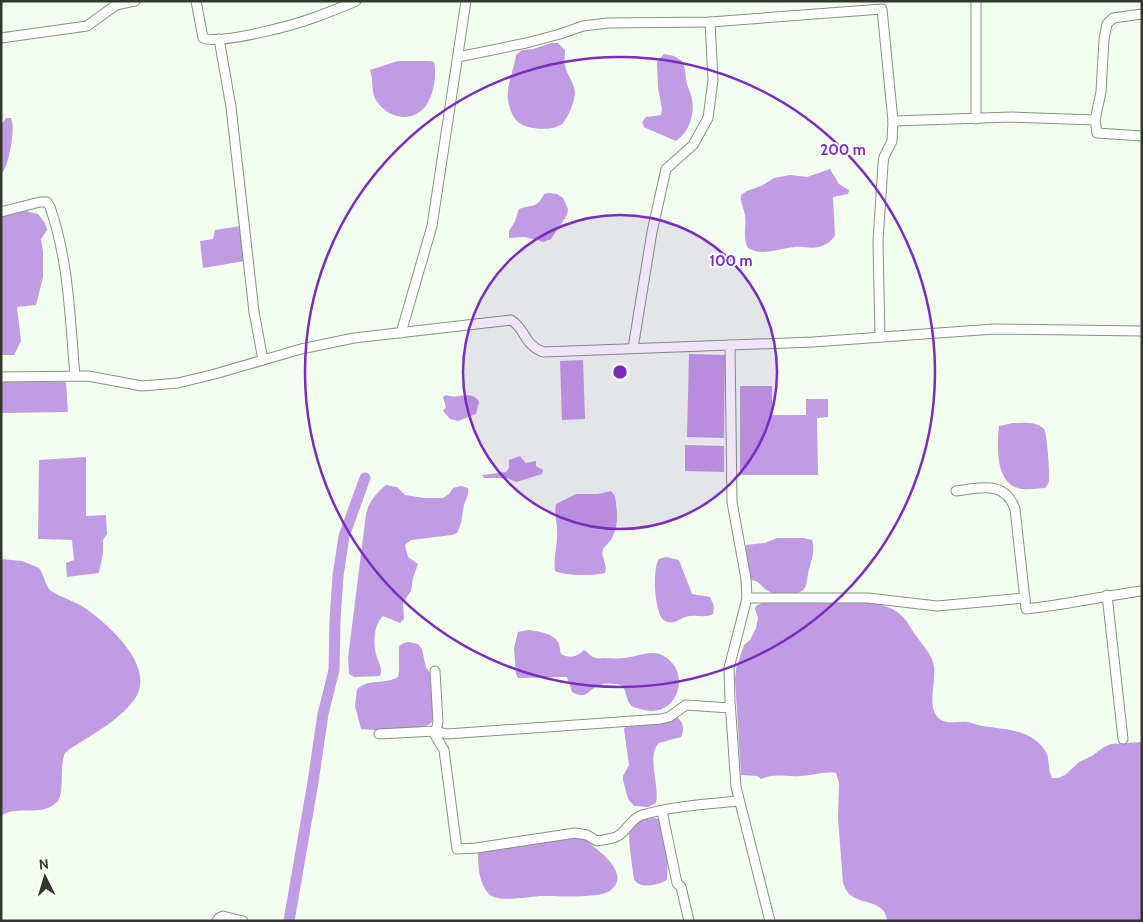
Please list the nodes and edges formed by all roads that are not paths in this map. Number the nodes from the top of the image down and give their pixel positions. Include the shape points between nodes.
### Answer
1 (135, 1) edge
2 (196, 1) edge
3 (356, 1) edge
4 (466, 1) edge
5 (976, 1) edge
6 (867, 6) edge
7 (1142, 14) edge
8 (710, 22) junction
9 (1, 38) edge
10 (219, 40) junction
11 (458, 57) junction
12 (976, 119) junction
13 (1095, 120) junction
14 (892, 121) junction
15 (1142, 136) edge
16 (1, 212) edge
17 (1142, 331) edge
18 (401, 333) junction
19 (880, 337) junction
20 (730, 345) junction
21 (633, 348) junction
22 (263, 360) junction
23 (75, 376) junction
24 (1, 377) edge
25 (956, 491) dead end
26 (1142, 592) edge
27 (1108, 595) junction
28 (747, 598) junction
29 (1025, 598) junction
30 (435, 671) dead end
31 (730, 708) junction
32 (435, 731) junction
33 (379, 734) dead end
34 (1123, 739) dead end
35 (739, 801) junction
36 (662, 811) junction
37 (217, 921) edge
38 (243, 921) edge
39 (689, 921) edge
40 (770, 921) edge

1 - 9 street via 116,5 87,26
2 - 10 street via 204,38
3 - 10 street via 311,19
4 - 11 street
5 - 12 street
6 - 8 street
6 - 14 street via 882,8
7 - 13 street via 1113,18 1107,24
8 - 11 street via 583,26 526,44
8 - 21 street via 713,80 708,118 693,145 666,169
10 - 22 street via 231,106 254,312
11 - 18 street via 432,226
12 - 13 street
12 - 14 street
13 - 15 street via 1097,133
14 - 19 street via 892,140 883,164 878,242
16 - 23 street via 40,202 47,202 50,207 67,283
17 - 19 street via 994,329
18 - 21 street via 511,320 518,324 526,340 543,352
18 - 22 street via 354,338
19 - 20 street
20 - 21 street
20 - 28 street via 732,502
22 - 23 street via 178,383 142,386
23 - 24 street
25 - 29 street via 999,489 1012,500
26 - 27 street
27 - 29 street via 1026,608
27 - 34 street
28 - 29 street via 868,598 937,606
28 - 31 street via 729,668
30 - 32 street via 438,716
31 - 32 street via 686,705 670,717 661,718 474,733 443,734
31 - 35 street
32 - 33 street
32 - 36 street via 444,750 457,849 575,833 597,841 616,837 634,818
35 - 36 street
35 - 40 street
36 - 39 street via 677,883 681,886
37 - 38 street via 223,916

